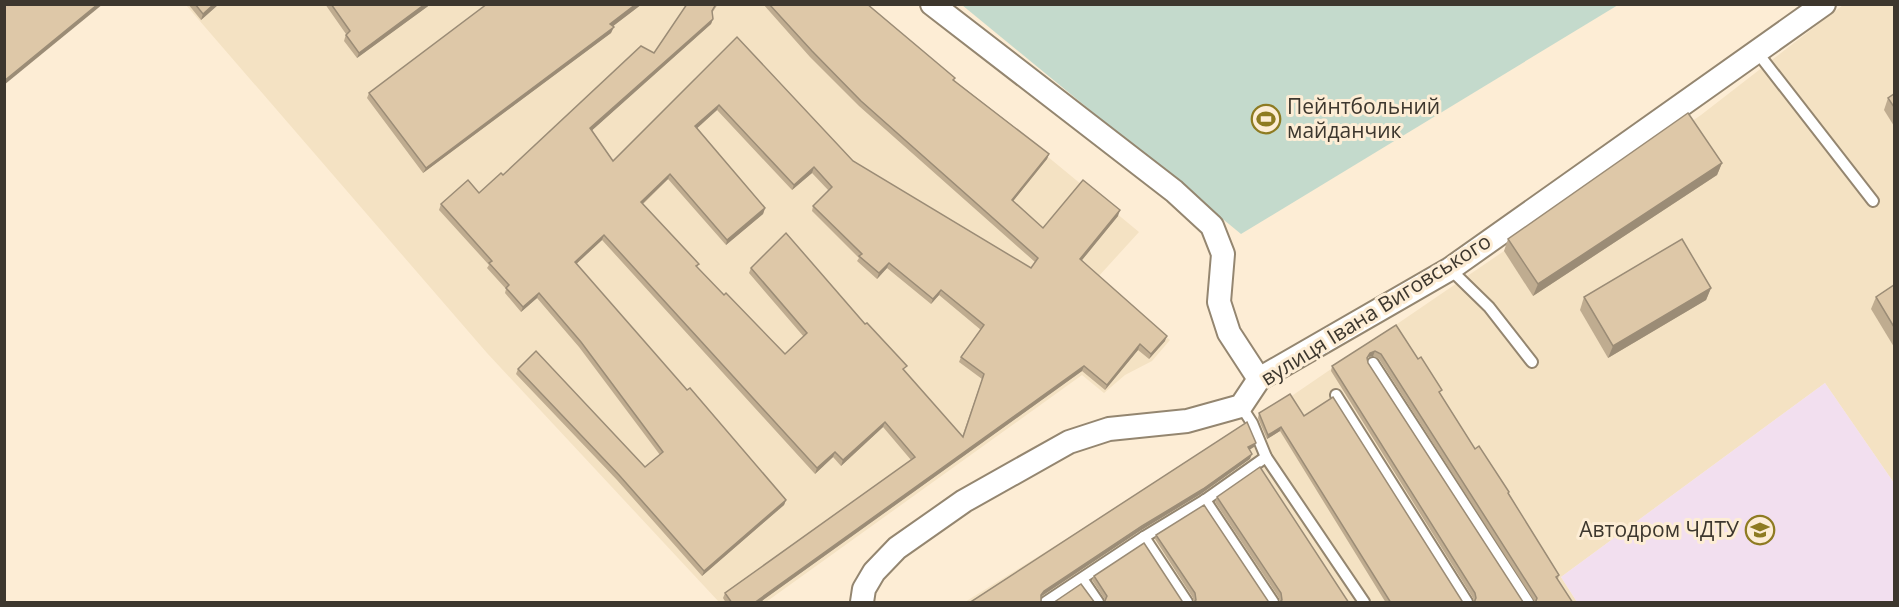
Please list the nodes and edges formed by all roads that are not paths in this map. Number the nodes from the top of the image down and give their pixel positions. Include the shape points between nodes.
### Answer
1 (932, 4) edge
2 (1824, 4) edge
3 (1757, 52) junction
4 (1873, 201) dead end
5 (1450, 269) junction
6 (1532, 362) dead end
7 (1373, 363) dead end
8 (1259, 378) junction
9 (1335, 395) edge
10 (1241, 406) junction
11 (1266, 457) junction
12 (1205, 500) junction
13 (1144, 537) junction
14 (1083, 580) junction
15 (862, 603) edge
16 (1046, 603) edge
17 (1098, 603) edge
18 (1187, 603) edge
19 (1273, 603) edge
20 (1364, 603) edge
21 (1467, 603) edge
22 (1528, 603) edge

1 - 8 street via 1174,191 1212,226 1223,254 1219,302 1229,333
2 - 3 street, вулиця Івана Виговського
3 - 4 lane
3 - 5 street, вулиця Івана Виговського
5 - 6 lane via 1489,307
5 - 8 street, вулиця Івана Виговського
7 - 22 lane
8 - 10 street, вулиця Івана Виговського
9 - 21 lane
10 - 11 lane
10 - 15 street via 1187,421 1109,429 1069,442 964,501 897,548 874,572 864,589
11 - 12 lane
11 - 20 lane
12 - 13 lane
12 - 19 lane
13 - 14 lane
13 - 18 lane
14 - 16 lane
14 - 17 lane

